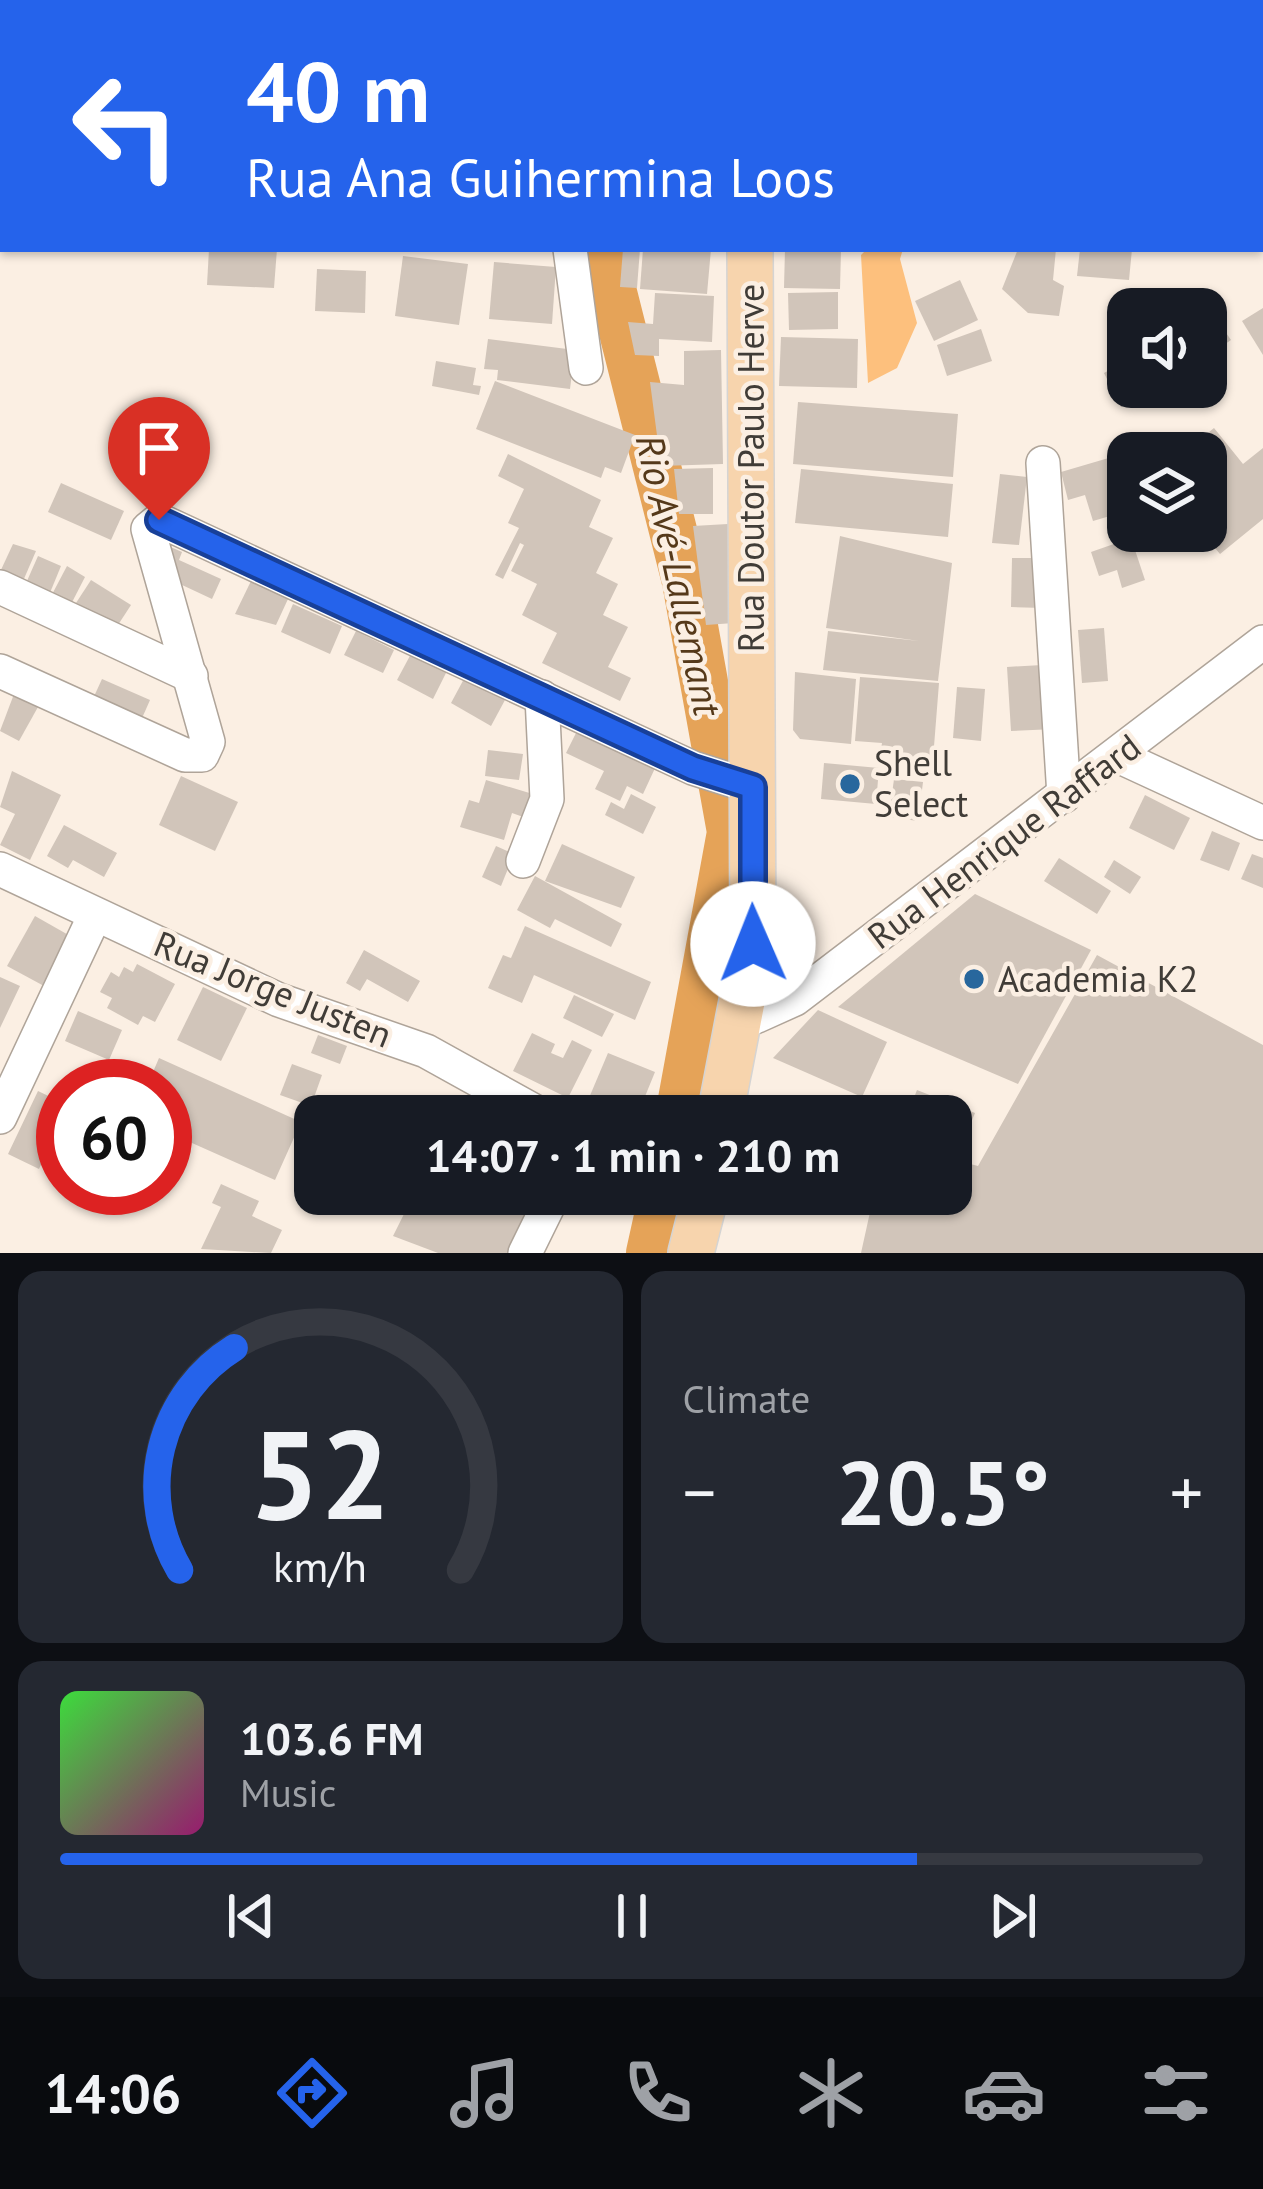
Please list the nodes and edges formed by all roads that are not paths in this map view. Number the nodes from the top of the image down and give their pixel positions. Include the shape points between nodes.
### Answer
1 (570, 252) edge
2 (750, 252) edge
3 (586, 368) dead end
4 (1043, 463) dead end
5 (0, 587) edge
6 (1263, 642) edge
7 (0, 670) edge
8 (191, 676) junction
9 (542, 698) junction
10 (1118, 756) junction
11 (742, 783) junction
12 (1064, 796) junction
13 (1263, 824) edge
14 (524, 861) dead end
15 (0, 869) edge
16 (95, 914) junction
17 (737, 1025) junction
18 (10, 1069) edge
19 (505, 1095) edge
20 (724, 1095) edge
21 (0, 1117) edge
22 (544, 1215) edge
23 (696, 1215) edge
24 (525, 1253) edge
25 (691, 1253) edge

1 - 3 street
2 - 11 main road, Rua Doutor Paulo Herve
4 - 12 street
5 - 8 street
6 - 10 street, Rua Henrique Raffard
7 - 8 street via 185,755 202,754 208,742
8 - 9 street via 148,529 159,520
9 - 11 street
9 - 14 street via 547,799
10 - 12 street, Rua Henrique Raffard
10 - 13 street
11 - 17 main road, Rua Doutor Paulo Herve via 753,944
12 - 17 street, Rua Henrique Raffard via 795,999
15 - 16 street, Rua Jorge Justen
16 - 18 street
16 - 19 street, Rua Jorge Justen via 279,1000 426,1051
17 - 20 main road, Rua Doutor Paulo Herve
18 - 21 street
22 - 24 street
23 - 25 main road

